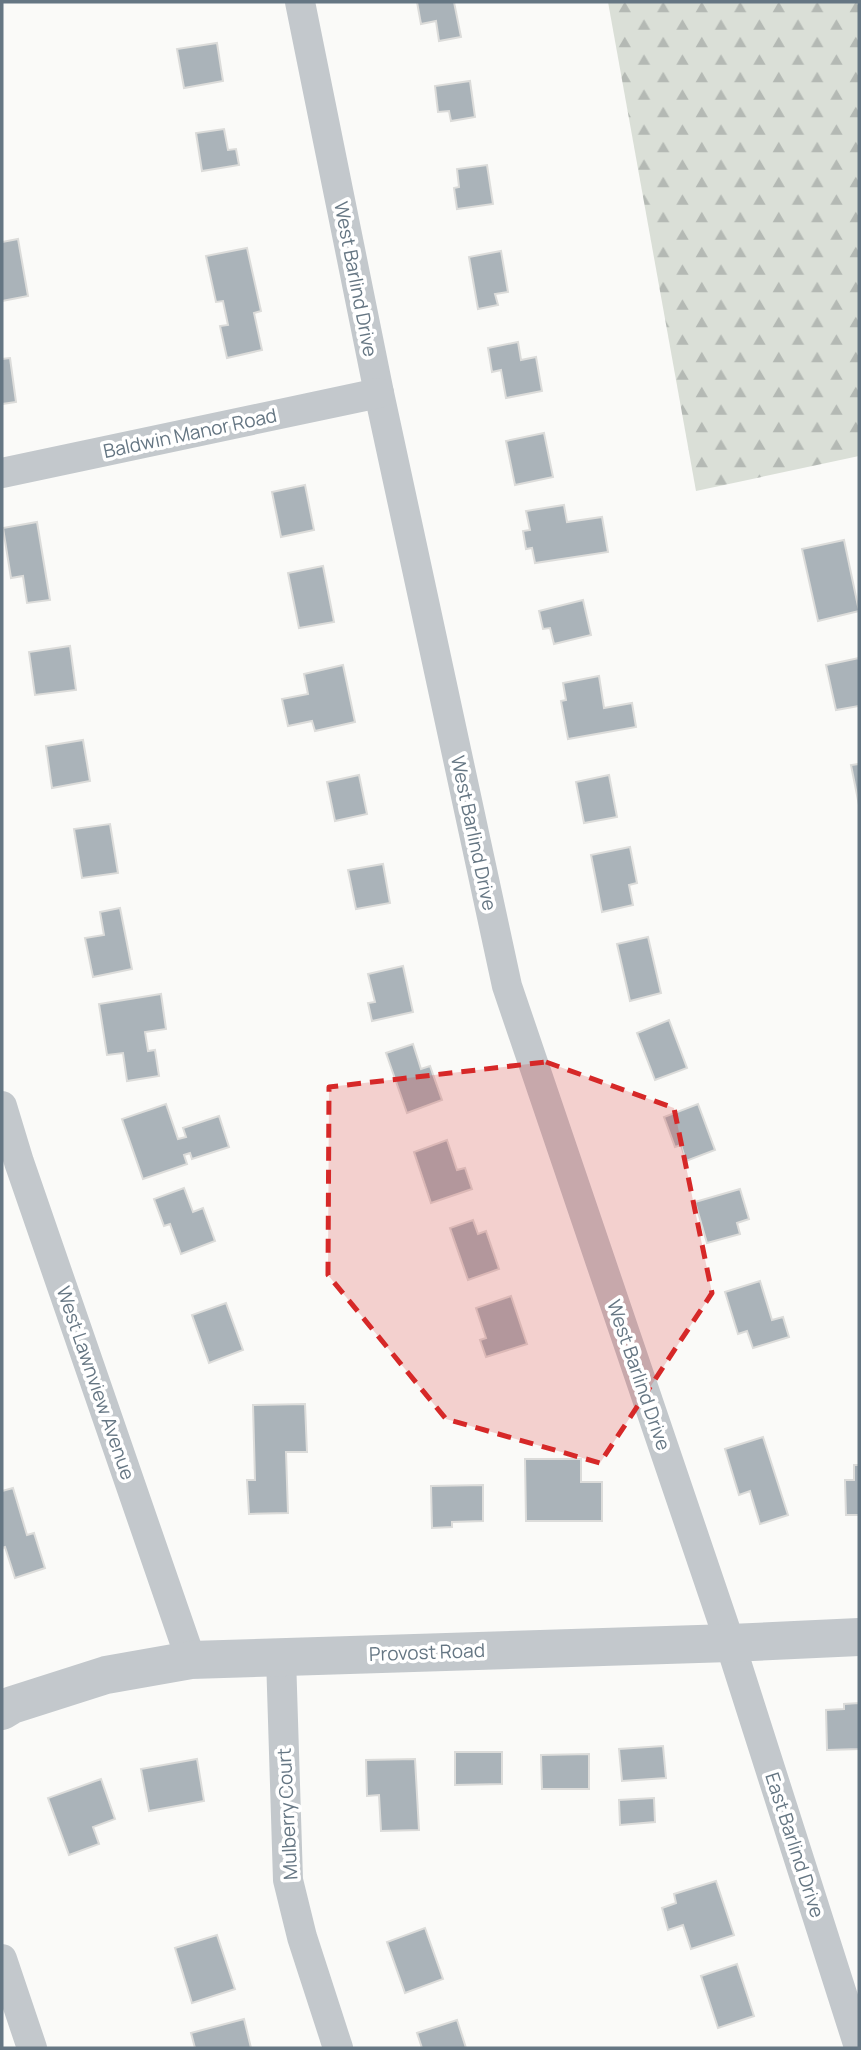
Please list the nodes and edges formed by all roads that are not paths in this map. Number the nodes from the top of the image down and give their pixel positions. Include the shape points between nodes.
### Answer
1 (300, 2) edge
2 (379, 393) junction
3 (2, 473) edge
4 (2, 1106) edge
5 (859, 1636) edge
6 (730, 1643) junction
7 (281, 1657) junction
8 (191, 1660) junction
9 (2, 1711) edge
10 (2, 1959) edge
11 (859, 2047) edge
12 (32, 2048) edge
13 (338, 2048) edge

1 - 2 street, West Barlind Drive
2 - 3 street, Baldwin Manor Road
2 - 6 street, West Barlind Drive via 507,986
4 - 8 street, West Lawnview Avenue
5 - 6 street, Provost Road
6 - 7 street, Provost Road
6 - 11 street, East Barlind Drive
7 - 8 street, Provost Road
7 - 13 street, Mulberry Court via 288,1880
8 - 9 street, Provost Road via 106,1675
10 - 12 street

